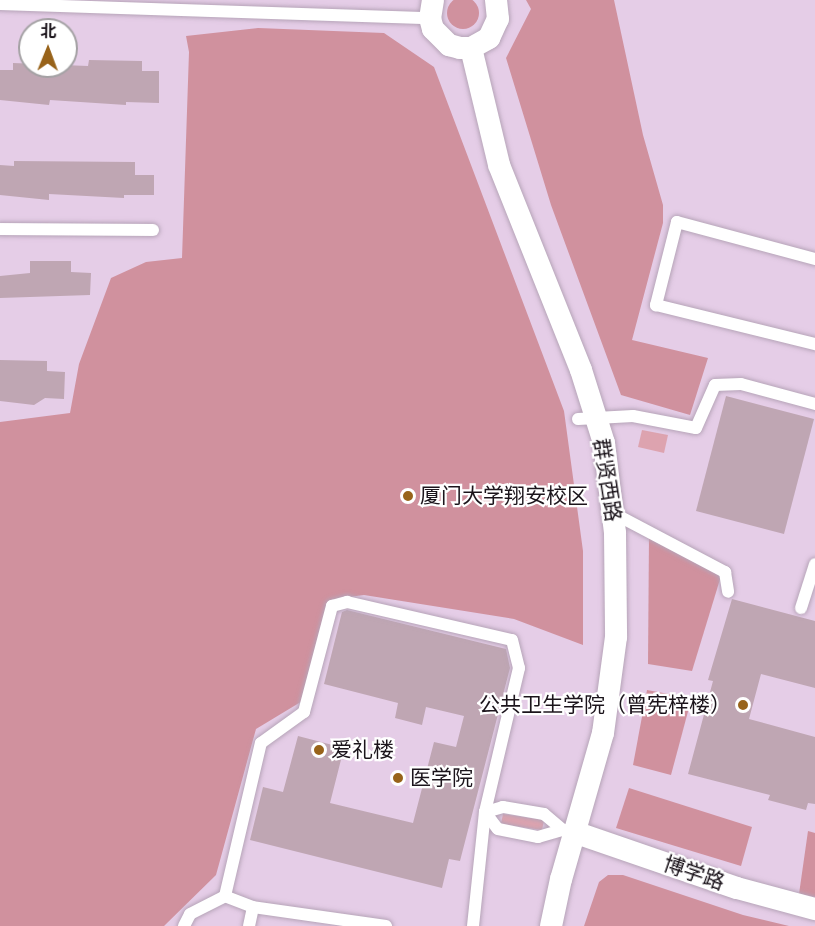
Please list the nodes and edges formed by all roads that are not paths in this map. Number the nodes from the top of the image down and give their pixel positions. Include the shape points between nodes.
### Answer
1 (496, 0) edge
2 (106, 3) edge
3 (0, 4) edge
4 (432, 9) edge
5 (471, 48) junction
6 (0, 229) edge
7 (153, 230) dead end
8 (815, 259) edge
9 (815, 344) edge
10 (815, 404) edge
11 (586, 417) junction
12 (613, 513) junction
13 (815, 564) edge
14 (728, 592) dead end
15 (801, 608) dead end
16 (486, 812) junction
17 (569, 831) junction
18 (225, 896) junction
19 (253, 907) junction
20 (815, 909) edge
21 (184, 926) edge
22 (249, 926) edge
23 (386, 926) edge
24 (473, 926) edge
25 (551, 926) edge

1 - 5 street via 495,29 489,38
2 - 3 lane
2 - 4 lane
4 - 5 street via 433,29 449,45
5 - 11 street, 群贤西路 via 499,165 581,370
6 - 7 lane
8 - 9 lane via 677,222 656,305
10 - 11 lane via 741,384 716,385 696,428 633,416
11 - 12 street, 群贤西路 via 604,443
12 - 14 lane via 725,572
12 - 17 street, 群贤西路 via 613,673 603,733
13 - 15 lane
16 - 17 lane via 503,807 544,814
16 - 17 lane via 498,829 538,837
16 - 18 lane via 519,668 512,640 347,602 332,606 304,712 261,743
16 - 24 lane
17 - 20 street, 博学路 via 737,888
17 - 25 street, 群贤西路
18 - 19 lane
18 - 21 lane via 190,914
19 - 22 lane
19 - 23 lane

